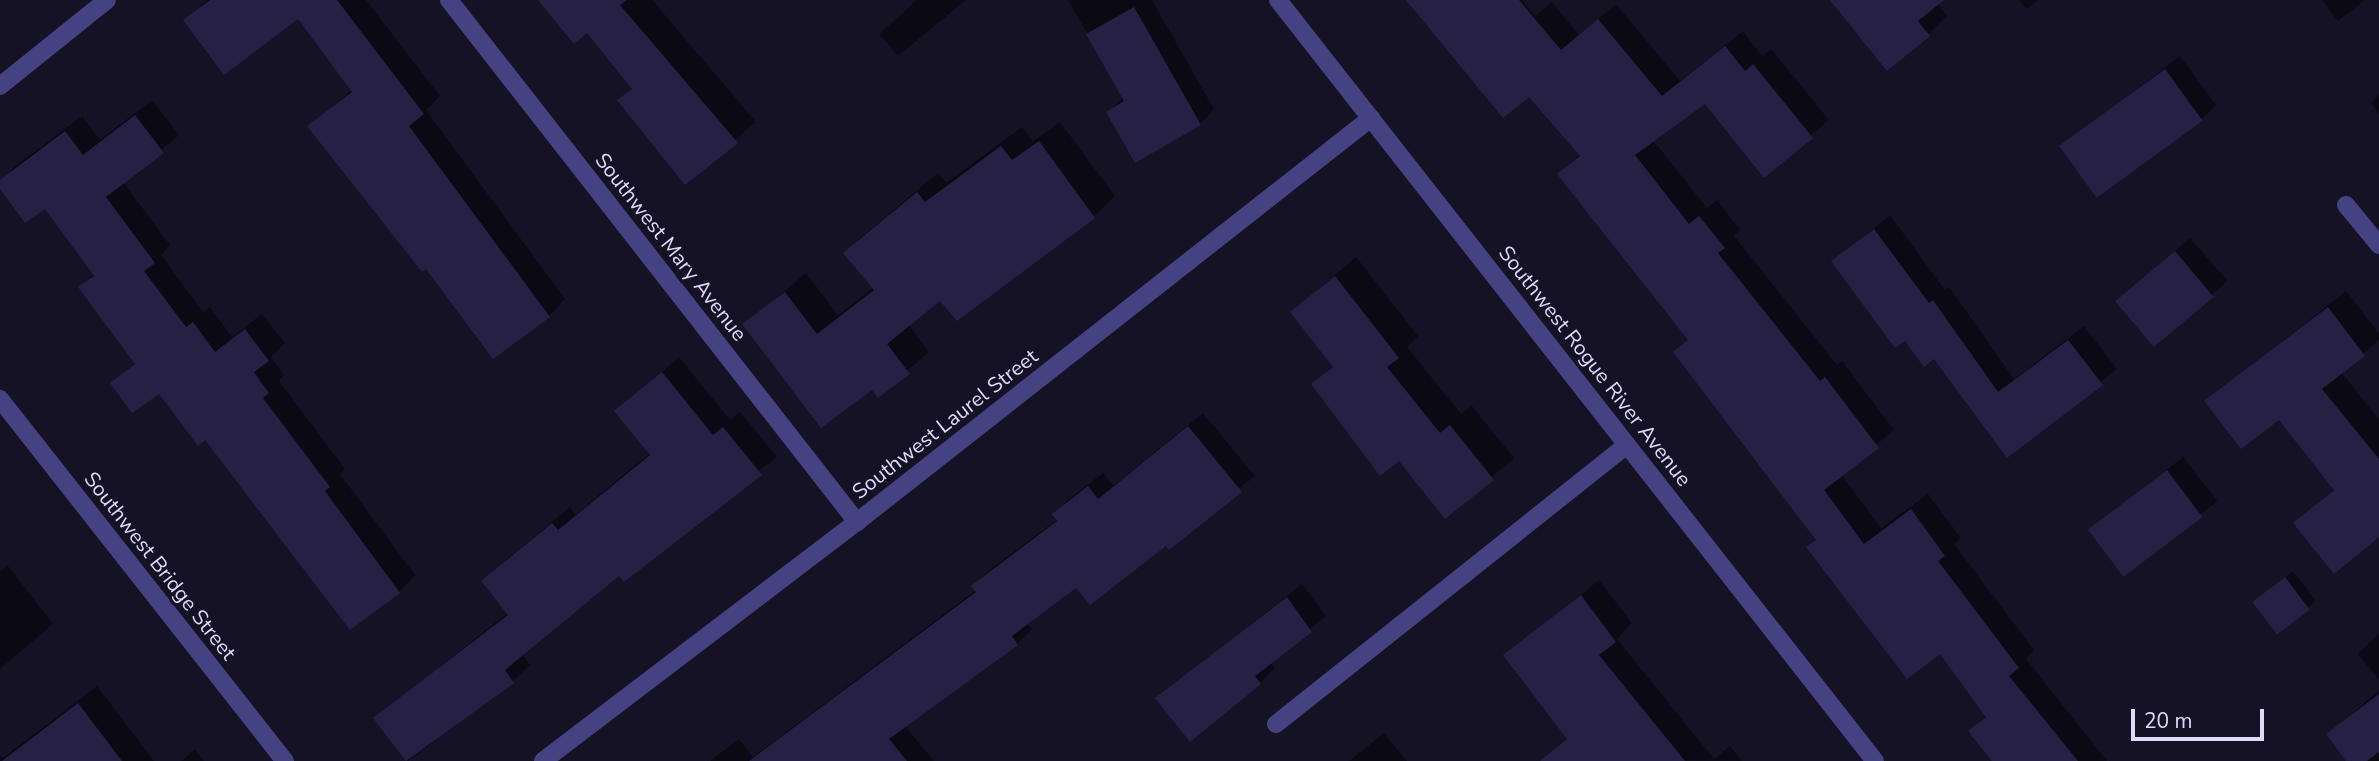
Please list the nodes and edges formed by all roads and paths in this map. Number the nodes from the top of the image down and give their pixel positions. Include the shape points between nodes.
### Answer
1 (107, 0) edge
2 (449, 0) edge
3 (1279, 0) edge
4 (0, 86) edge
5 (1371, 118) junction
6 (2346, 205) dead end
7 (2379, 244) edge
8 (0, 399) edge
9 (1628, 445) junction
10 (857, 522) junction
11 (1276, 724) dead end
12 (285, 761) edge
13 (543, 761) edge
14 (1875, 761) edge

1 - 4 street
2 - 10 street, Southwest Mary Avenue
3 - 5 street, Southwest Rogue River Avenue
5 - 9 street, Southwest Rogue River Avenue
5 - 10 street, Southwest Laurel Street
6 - 7 street
8 - 12 street, Southwest Bridge Street
9 - 11 street
9 - 14 street, Southwest Rogue River Avenue
10 - 13 street, Southwest Laurel Street

